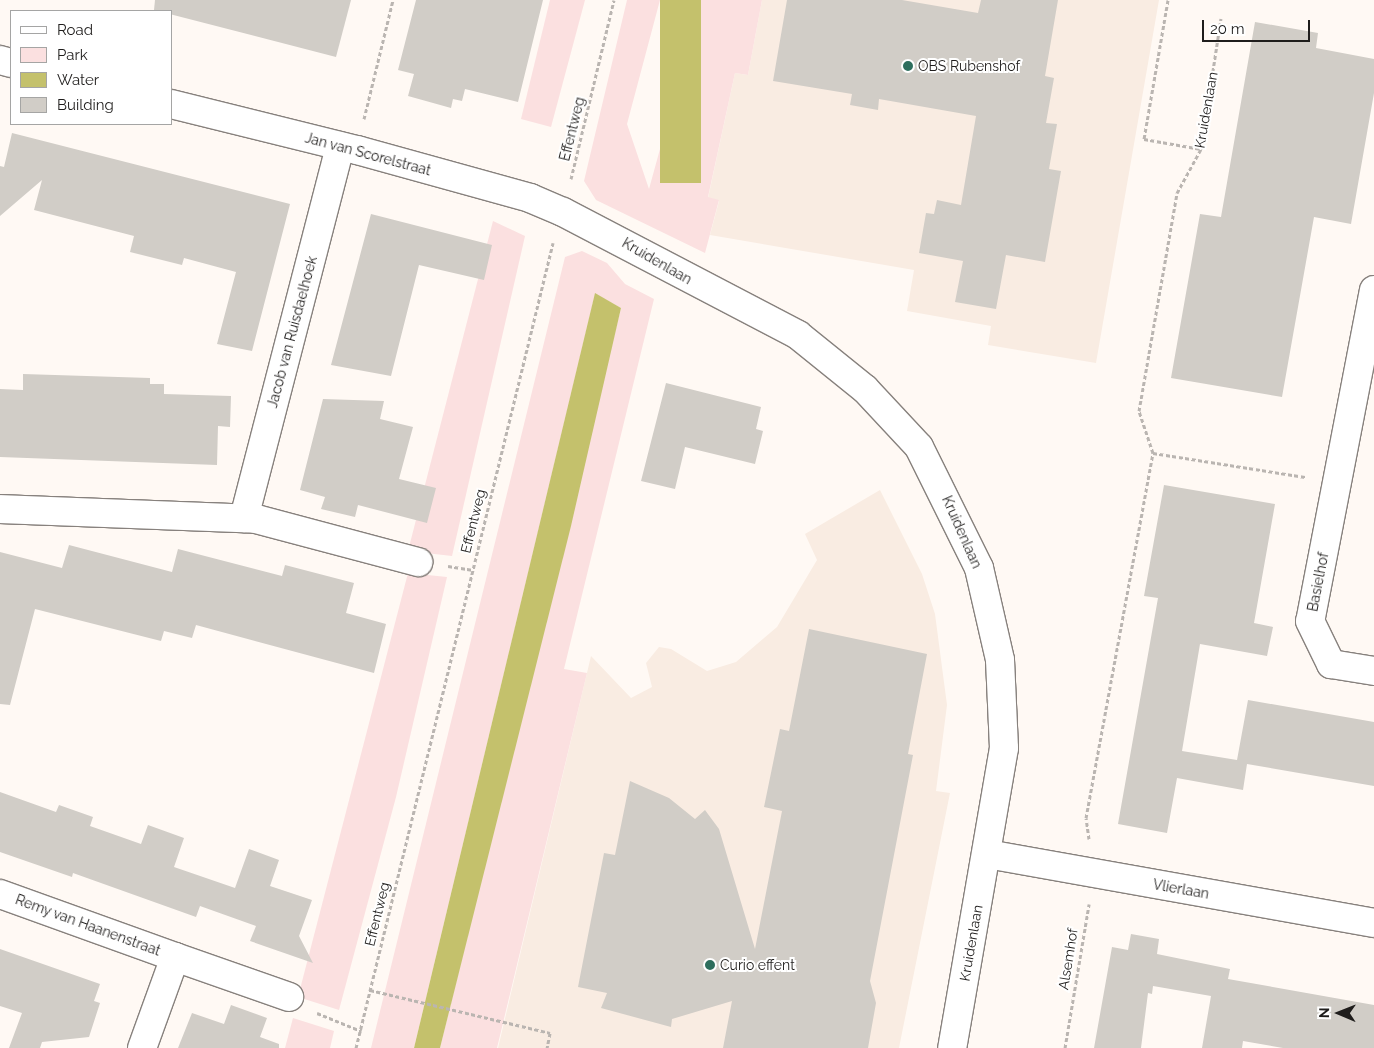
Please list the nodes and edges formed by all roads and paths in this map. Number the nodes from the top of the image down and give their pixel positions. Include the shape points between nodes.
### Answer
1 (393, 0) edge
2 (614, 0) edge
3 (1168, 0) edge
4 (1221, 19) dead end
5 (172, 104) edge
6 (349, 148) junction
7 (1201, 149) junction
8 (563, 212) junction
9 (1374, 290) edge
10 (1153, 453) junction
11 (1337, 483) junction
12 (0, 509) edge
13 (244, 518) junction
14 (418, 562) dead end
15 (1374, 671) edge
16 (987, 854) junction
17 (1094, 874) junction
18 (0, 894) edge
19 (1374, 924) edge
20 (175, 957) junction
21 (370, 990) junction
22 (289, 996) joint
23 (360, 1031) junction
24 (142, 1048) edge
25 (356, 1048) edge
26 (547, 1048) edge
27 (952, 1048) edge
28 (1065, 1048) edge

1 - 6 path
2 - 8 path, Effentweg
3 - 7 path via 1144,139
4 - 7 path, Kruidenlaan
5 - 6 street, Jan van Scorelstraat
6 - 8 street, Jan van Scorelstraat
6 - 13 street, Jacob van Ruisdaelhoek
7 - 10 path, Kruidenlaan via 1177,194 1139,410
8 - 16 street, Kruidenlaan via 798,335 866,389 919,447 979,568 1000,660 1004,748
8 - 21 path, Effentweg via 537,301
9 - 11 street, Basielhof
10 - 11 path
10 - 17 path, Kruidenlaan via 1086,818
11 - 15 street, Basielhof via 1310,621 1331,664
12 - 13 street
13 - 14 street
16 - 17 street, Vlierlaan
16 - 27 street, Kruidenlaan
17 - 19 street, Vlierlaan
17 - 28 path, Alsemhof
18 - 20 street, Remy van Haanenstraat
20 - 22 street, Remy van Haanenstraat
20 - 24 street, Remy van Haanenstraat
21 - 23 path, Effentweg
21 - 26 path via 474,1018 550,1033
22 - 23 path via 296,1004
23 - 25 path, Effentweg

